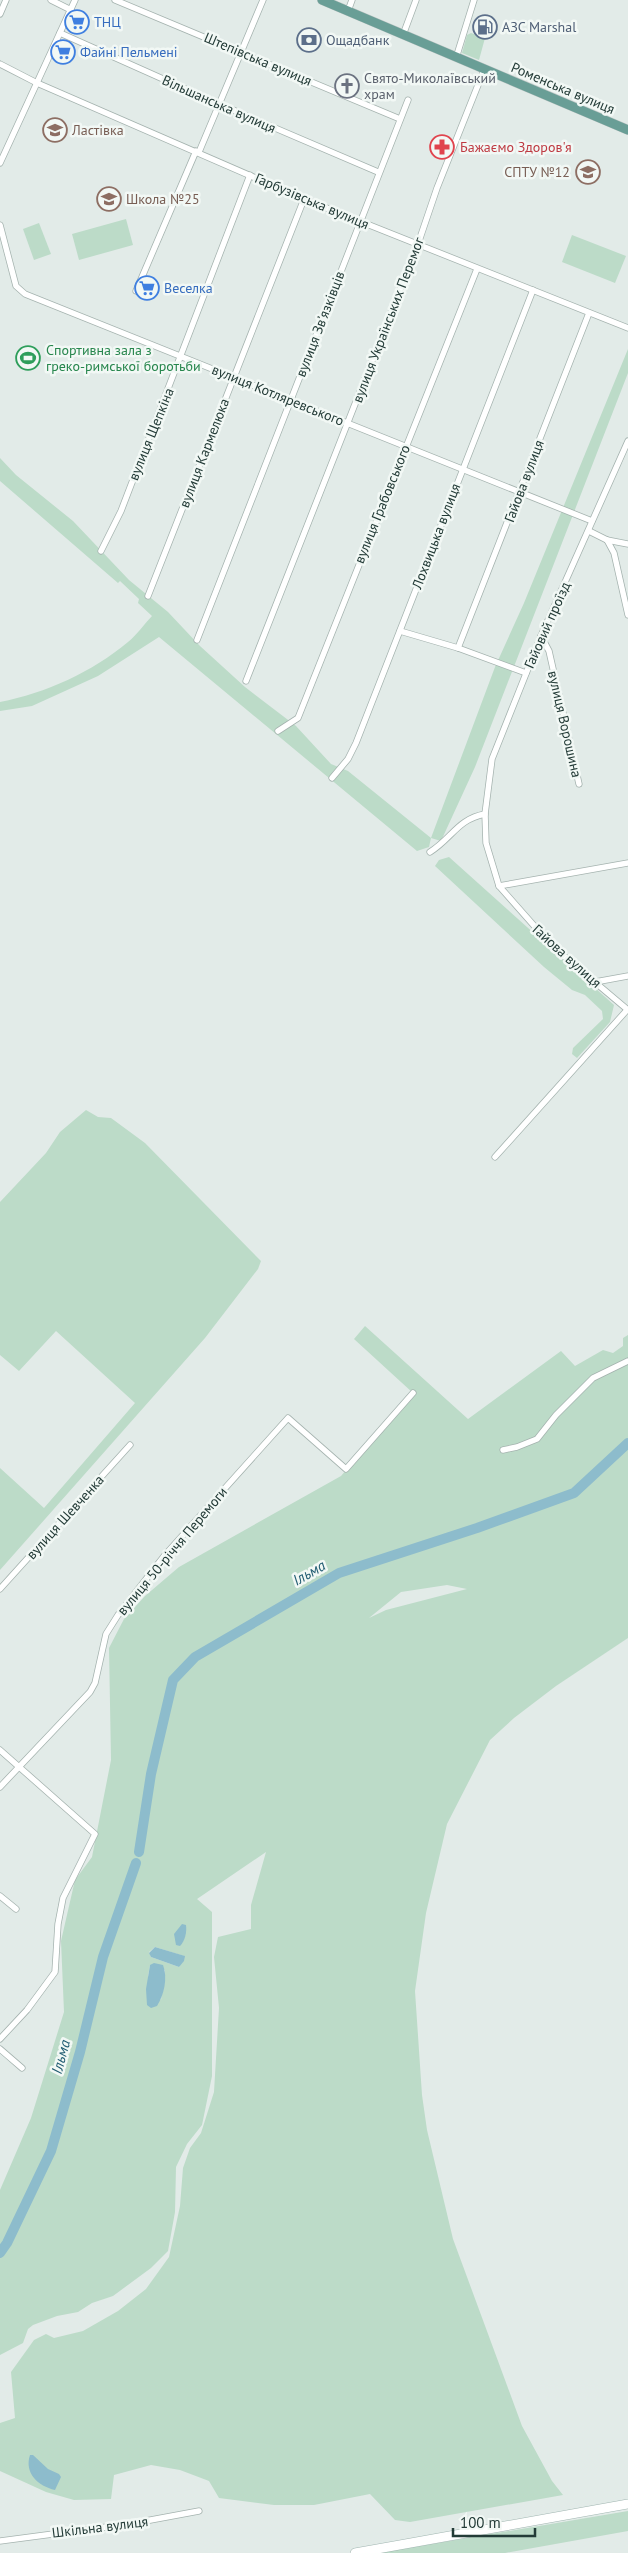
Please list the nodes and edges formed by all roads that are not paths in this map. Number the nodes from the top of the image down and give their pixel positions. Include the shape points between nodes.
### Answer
1 (6, 0) edge
2 (51, 0) edge
3 (75, 0) edge
4 (115, 0) edge
5 (263, 0) edge
6 (322, 0) edge
7 (352, 0) edge
8 (416, 0) edge
9 (474, 0) edge
10 (70, 10) junction
11 (348, 11) junction
12 (0, 14) edge
13 (60, 33) junction
14 (403, 35) junction
15 (241, 52) junction
16 (456, 58) junction
17 (0, 64) edge
18 (484, 70) junction
19 (37, 83) junction
20 (408, 100) dead end
21 (219, 104) junction
22 (400, 119) junction
23 (628, 130) edge
24 (198, 151) junction
25 (0, 163) edge
26 (378, 172) junction
27 (250, 175) junction
28 (304, 199) junction
29 (360, 221) junction
30 (0, 225) edge
31 (1, 235) edge
32 (418, 244) junction
33 (477, 269) junction
34 (533, 290) junction
35 (136, 291) dead end
36 (589, 313) junction
37 (628, 328) edge
38 (182, 357) junction
39 (234, 377) junction
40 (290, 400) junction
41 (348, 422) junction
42 (628, 441) edge
43 (405, 446) junction
44 (462, 470) junction
45 (520, 493) junction
46 (592, 521) junction
47 (588, 531) junction
48 (607, 540) junction
49 (628, 544) edge
50 (100, 552) dead end
51 (148, 596) dead end
52 (628, 615) edge
53 (400, 631) junction
54 (541, 636) junction
55 (197, 640) dead end
56 (458, 648) junction
57 (526, 672) junction
58 (246, 681) dead end
59 (278, 731) dead end
60 (332, 778) dead end
61 (579, 784) dead end
62 (485, 814) junction
63 (430, 852) dead end
64 (628, 864) edge
65 (500, 886) junction
66 (628, 976) edge
67 (595, 982) junction
68 (628, 1010) edge
69 (495, 1157) dead end
70 (628, 1361) edge
71 (413, 1393) dead end
72 (130, 1444) dead end
73 (503, 1450) dead end
74 (0, 1589) edge
75 (0, 1750) edge
76 (19, 1768) junction
77 (0, 1787) edge
78 (0, 1896) edge
79 (16, 1909) dead end
80 (0, 2040) edge
81 (0, 2049) edge
82 (22, 2068) dead end
83 (628, 2504) edge
84 (199, 2511) dead end
85 (0, 2541) edge
86 (355, 2553) edge

1 - 12 street
2 - 10 street
3 - 10 street
4 - 15 street, Штепівська вулиця
5 - 15 street
6 - 11 main road, Роменська вулиця
7 - 11 street
8 - 14 street
9 - 16 street
10 - 13 street
11 - 14 main road, Роменська вулиця
13 - 19 street
13 - 21 street, Вільшанська вулиця
14 - 16 main road, Роменська вулиця
15 - 21 street
15 - 22 street, Штепівська вулиця
16 - 18 main road, Роменська вулиця
17 - 19 street, Гарбузівська вулиця
18 - 23 main road, Роменська вулиця
18 - 32 street, вулиця Українських Перемог
19 - 24 street, Гарбузівська вулиця
19 - 25 street
20 - 22 street, вулиця Звʼязківців
21 - 24 street
21 - 26 street, Вільшанська вулиця
22 - 26 street, вулиця Звʼязківців
24 - 27 street, Гарбузівська вулиця
24 - 35 street
26 - 29 street, вулиця Звʼязківців
27 - 28 street, Гарбузівська вулиця
27 - 38 street, вулиця Щепкіна
28 - 29 street, Гарбузівська вулиця
28 - 39 street, вулиця Кармелюка
29 - 32 street, Гарбузівська вулиця
29 - 40 street, вулиця Звʼязківців
30 - 31 street, вулиця Котляревського
31 - 38 street, вулиця Котляревського via 16,286 25,294
32 - 33 street, Гарбузівська вулиця
32 - 41 street, вулиця Українських Перемог
33 - 34 street, Гарбузівська вулиця
33 - 43 street, вулиця Грабовського
34 - 36 street, Гарбузівська вулиця
34 - 44 street, Лохвицька вулиця
36 - 37 street, Гарбузівська вулиця
36 - 45 street, Гайова вулиця
38 - 39 street, вулиця Котляревського
38 - 50 street, вулиця Щепкіна via 121,511
39 - 40 street, вулиця Котляревського
39 - 51 street, вулиця Кармелюка
40 - 41 street, вулиця Котляревського
40 - 55 street, вулиця Звʼязківців
41 - 43 street, вулиця Котляревського
41 - 58 street, вулиця Українських Перемог
42 - 46 street, Гайовий проїзд
43 - 44 street, вулиця Котляревського
43 - 59 street, вулиця Грабовського via 298,718
44 - 45 street, вулиця Котляревського
44 - 53 street, Лохвицька вулиця
45 - 46 street, вулиця Котляревського
45 - 56 street, Гайова вулиця
46 - 47 street, Гайовий проїзд
47 - 48 street
47 - 54 street, Гайовий проїзд
48 - 49 street
48 - 52 street via 614,553
53 - 56 street
53 - 60 street, Лохвицька вулиця via 356,743
54 - 57 street, Гайовий проїзд
54 - 61 street, вулиця Ворошина via 549,651
56 - 57 street
57 - 62 street, Гайовий проїзд via 492,759
62 - 63 street via 470,817 445,843
62 - 65 street, Гайова вулиця via 486,843
64 - 65 street
65 - 67 street, Гайова вулиця via 542,936
66 - 67 street
67 - 68 street, Гайова вулиця
68 - 69 street
70 - 73 street via 593,1378 537,1439
71 - 76 street, вулиця 50-річчя Перемоги via 346,1469 288,1418 127,1602 106,1634 90,1692
72 - 74 street, вулиця Шевченка
75 - 76 street
76 - 77 street, вулиця 50-річчя Перемоги
76 - 80 street via 94,1834 64,1898 58,1924 56,1972
78 - 79 street
81 - 82 street
83 - 86 street
84 - 85 street, Шкільна вулиця

